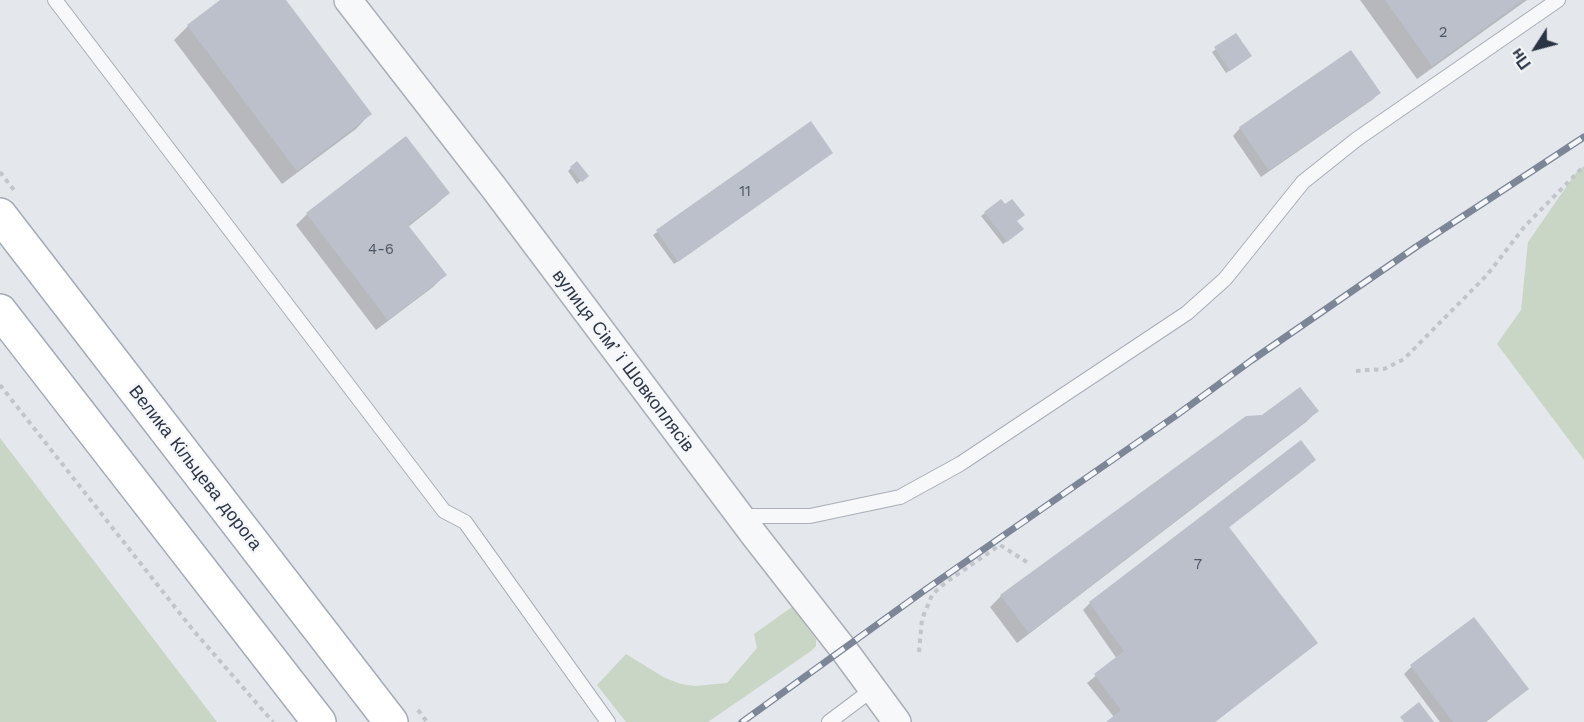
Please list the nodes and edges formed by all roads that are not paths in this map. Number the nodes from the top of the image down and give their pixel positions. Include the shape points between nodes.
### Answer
1 (56, 0) edge
2 (348, 0) edge
3 (1558, 0) edge
4 (0, 215) edge
5 (0, 311) edge
6 (741, 516) junction
7 (873, 689) junction
8 (319, 722) edge
9 (391, 722) edge
10 (608, 722) edge
11 (829, 722) edge
12 (897, 722) edge

1 - 10 lane via 444,511 465,522
2 - 6 street, вулиця Сімʼї Шовкоплясів
3 - 6 lane via 1357,139 1303,182 1225,279 1187,313 960,464 900,497 810,516
4 - 9 main road, Велика Кільцева дорога
5 - 8 main road
6 - 7 street, вулиця Сімʼї Шовкоплясів
7 - 11 lane
7 - 12 street, вулиця Сімʼї Шовкоплясів

